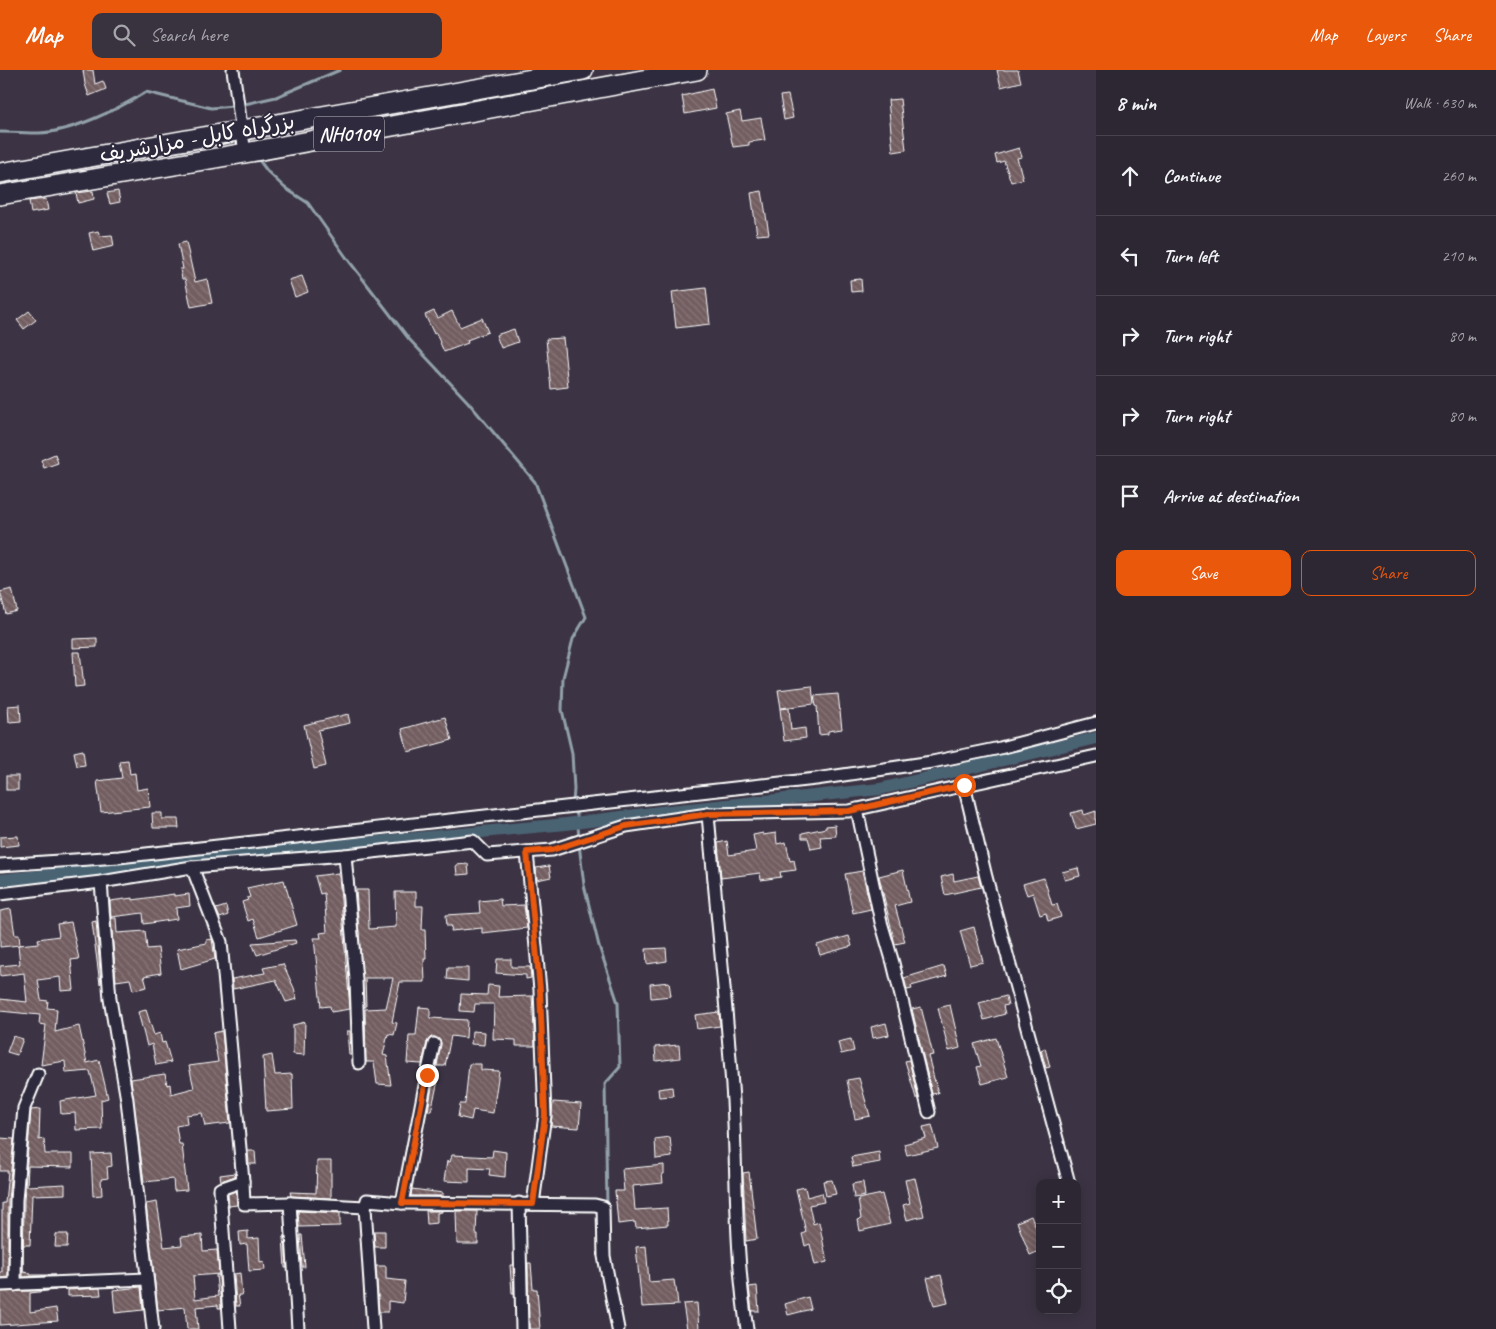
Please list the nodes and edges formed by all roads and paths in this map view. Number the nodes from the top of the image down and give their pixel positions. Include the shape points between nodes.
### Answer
1 (233, 70) edge
2 (583, 70) edge
3 (697, 70) edge
4 (242, 130) junction
5 (245, 153) junction
6 (0, 173) edge
7 (0, 195) edge
8 (1096, 723) edge
9 (1096, 756) edge
10 (964, 785) junction
11 (857, 809) junction
12 (708, 814) junction
13 (527, 852) junction
14 (345, 855) junction
15 (0, 865) edge
16 (192, 867) junction
17 (101, 882) junction
18 (0, 894) edge
19 (434, 1044) dead end
20 (359, 1063) dead end
21 (38, 1074) dead end
22 (929, 1112) dead end
23 (1068, 1179) edge
24 (243, 1181) junction
25 (290, 1203) junction
26 (402, 1203) junction
27 (519, 1204) junction
28 (533, 1204) junction
29 (365, 1207) junction
30 (147, 1279) junction
31 (0, 1285) edge
32 (15, 1285) junction
33 (153, 1329) edge
34 (230, 1329) edge
35 (298, 1329) edge
36 (373, 1329) edge
37 (522, 1329) edge
38 (618, 1329) edge
39 (747, 1329) edge

1 - 4 street
2 - 4 highway, بزرگراه کابل - مزارشریف / NH0104
3 - 5 highway, بزرگراه کابل - مزارشریف / NH0104
4 - 5 street
4 - 6 highway, بزرگراه کابل - مزارشریف / NH0104
5 - 7 highway, بزرگراه کابل - مزارشریف / NH0104
8 - 15 street via 932,762 816,780 119,857
9 - 10 street
10 - 11 street
10 - 23 street
11 - 12 street
11 - 22 street via 880,922
12 - 13 street via 626,826 552,850
12 - 39 street via 733,1101 738,1231
13 - 14 street via 487,855 473,841
13 - 28 street via 540,990 545,1115
14 - 16 street
14 - 20 street via 356,980
16 - 17 street
16 - 24 street via 222,942
17 - 18 street
17 - 30 street via 110,999 127,1100
19 - 26 street
21 - 32 street via 24,1108 16,1200
24 - 25 street via 244,1204
24 - 34 street via 220,1189
25 - 29 street
25 - 35 street
26 - 27 street
26 - 29 street via 367,1200
27 - 28 street
27 - 37 street
28 - 38 street via 595,1204 603,1207 604,1256
29 - 36 street
30 - 32 street
30 - 33 street
31 - 32 street

